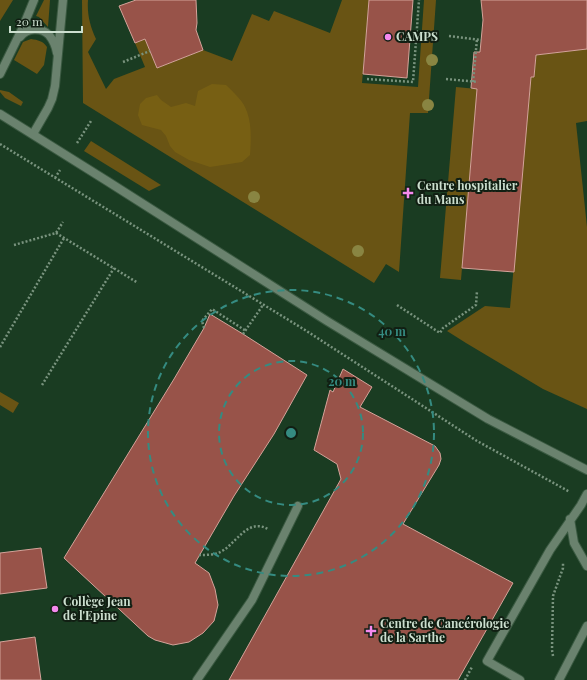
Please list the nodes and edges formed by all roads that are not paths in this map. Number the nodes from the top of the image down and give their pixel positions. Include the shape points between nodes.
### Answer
1 (34, 0) edge
2 (63, 0) edge
3 (14, 46) junction
4 (58, 58) junction
5 (0, 74) edge
6 (0, 114) edge
7 (33, 134) junction
8 (587, 470) edge
9 (586, 496) edge
10 (298, 506) dead end
11 (570, 519) junction
12 (587, 566) edge
13 (587, 626) edge
14 (197, 680) edge
15 (520, 680) edge
16 (559, 680) edge

1 - 3 street
2 - 4 street
3 - 4 street via 22,35 31,30 39,30 48,35 56,46
3 - 5 street
4 - 7 street via 52,99
6 - 7 street
7 - 8 street via 420,378 488,418
9 - 11 street
10 - 14 street via 252,600
11 - 12 street via 574,543
11 - 15 street via 487,661
13 - 16 street

